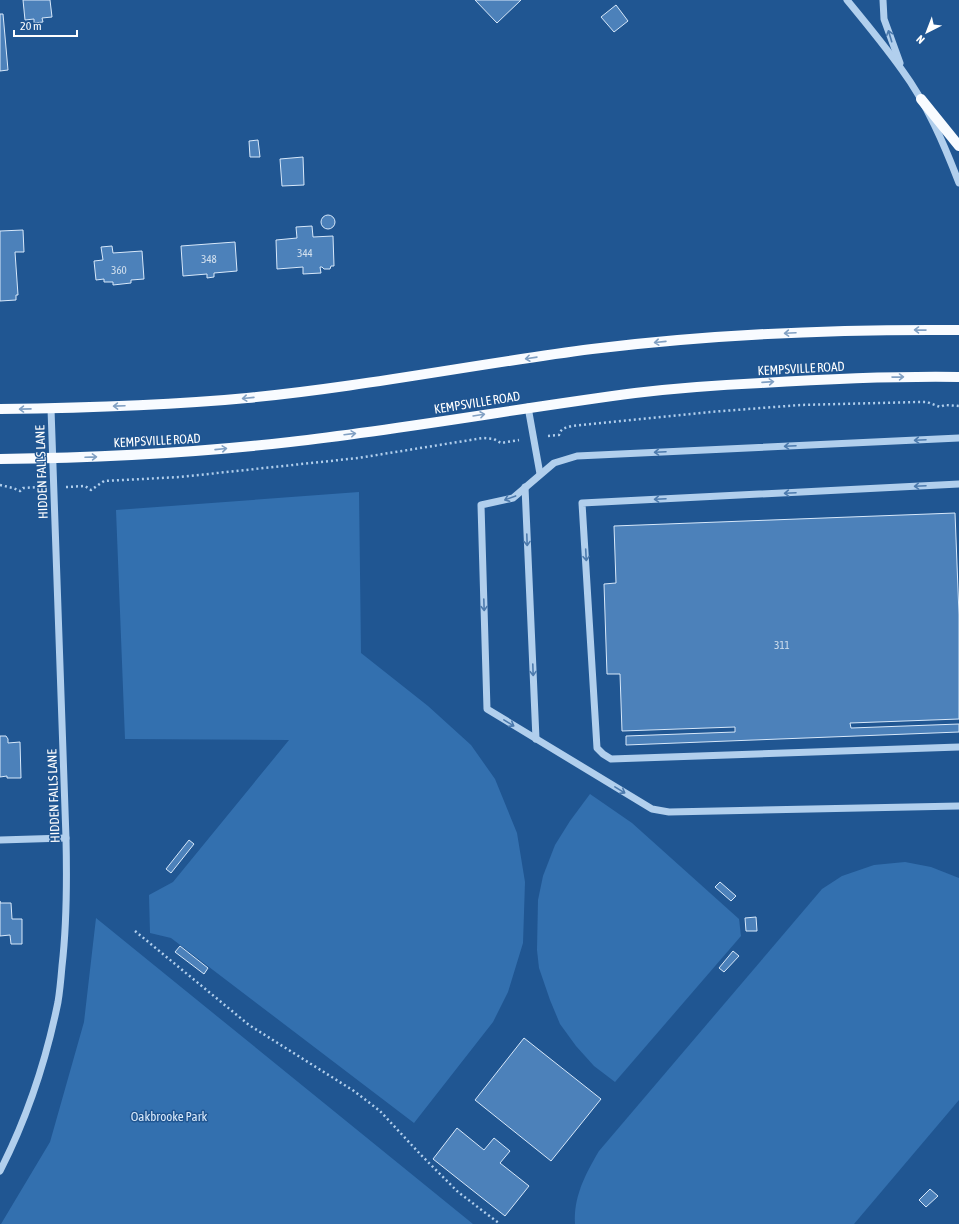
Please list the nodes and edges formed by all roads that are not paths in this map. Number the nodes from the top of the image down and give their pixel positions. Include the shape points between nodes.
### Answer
1 (847, 0) edge
2 (883, 0) edge
3 (903, 70) junction
4 (921, 99) junction
5 (959, 146) edge
6 (959, 183) edge
7 (959, 330) edge
8 (959, 378) edge
9 (528, 407) junction
10 (51, 409) junction
11 (0, 410) edge
12 (959, 438) edge
13 (52, 458) junction
14 (0, 459) edge
15 (540, 474) junction
16 (959, 484) edge
17 (525, 487) junction
18 (536, 739) junction
19 (959, 747) edge
20 (959, 806) edge
21 (66, 838) junction
22 (0, 840) edge
23 (0, 1171) edge

1 - 3 street
3 -> 2 street via 884,19
3 - 4 street
4 - 5 main road
4 - 6 street
7 -> 10 main road via 823,331 707,338 592,349 321,390 168,404
9 -> 8 main road, KEMPSVILLE ROAD via 729,385 853,378
13 -> 9 main road, KEMPSVILLE ROAD via 197,451 289,442
9 - 15 street
10 -> 11 main road
10 - 13 street, HIDDEN FALLS LANE
12 -> 15 street via 576,456 554,463
13 - 14 main road, KEMPSVILLE ROAD
13 - 21 street, HIDDEN FALLS LANE
15 - 17 street
16 -> 19 street via 582,503 597,748 603,754 612,759
17 -> 18 street
17 -> 18 street via 513,498 481,505 487,709
18 -> 20 street via 652,809 669,812
21 - 22 street
21 - 23 street, HIDDEN FALLS LANE via 66,934 58,1001 33,1096

